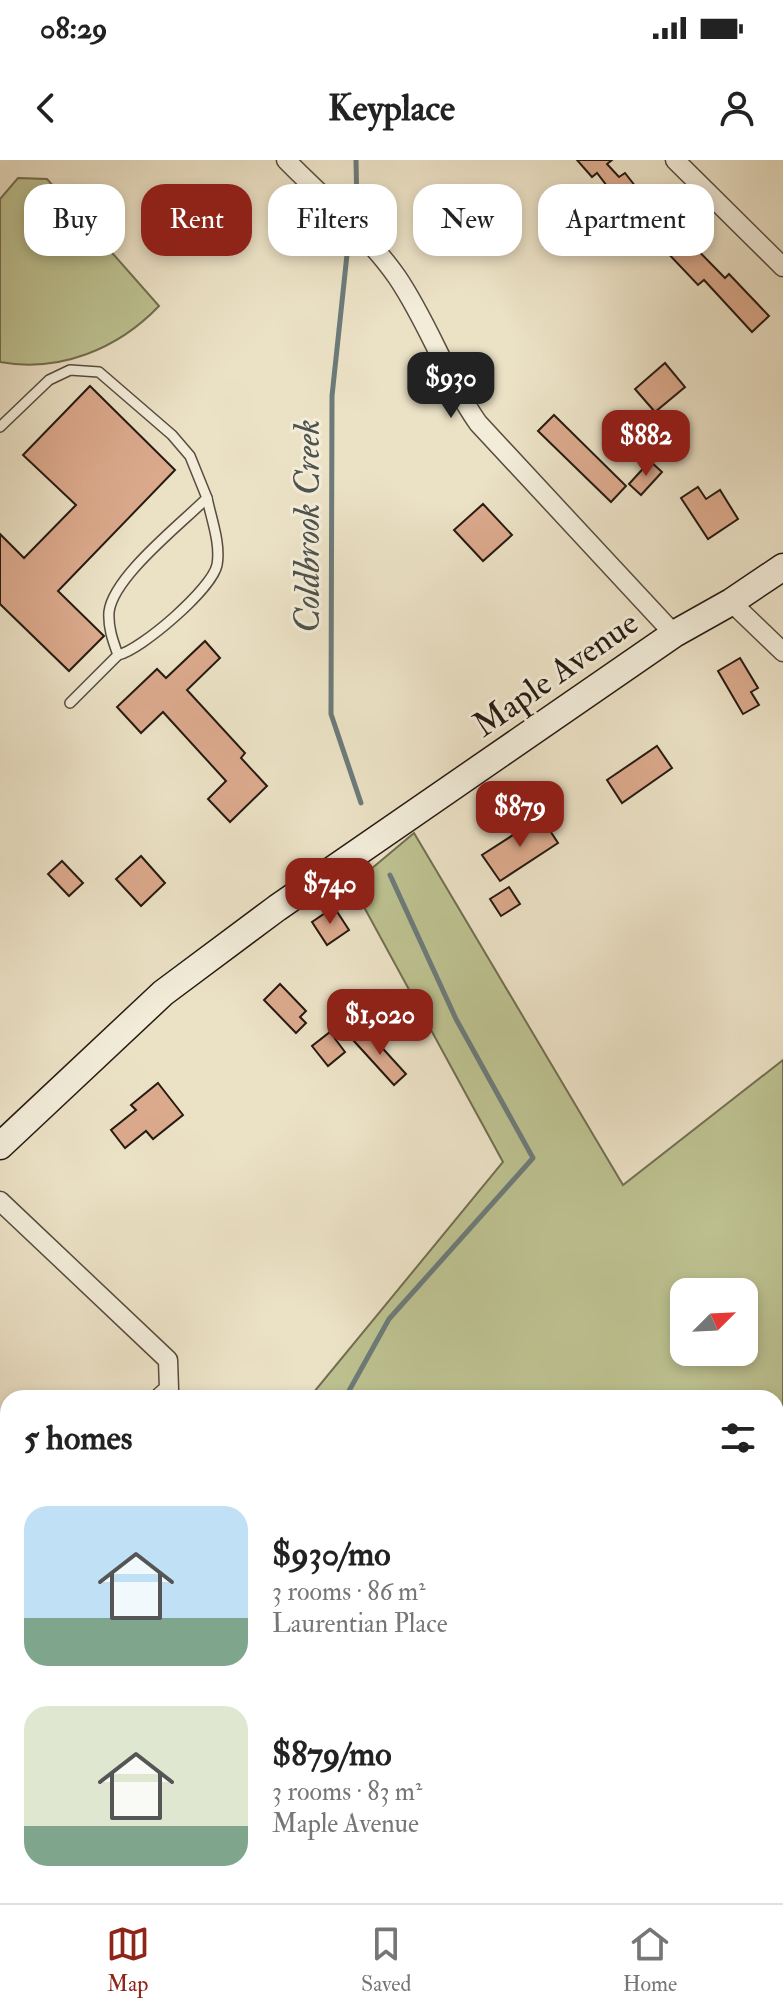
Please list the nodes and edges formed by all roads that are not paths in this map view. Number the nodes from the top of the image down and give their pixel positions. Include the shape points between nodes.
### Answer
1 (286, 160) edge
2 (675, 160) edge
3 (783, 267) edge
4 (0, 427) edge
5 (207, 498) junction
6 (783, 567) edge
7 (731, 602) junction
8 (674, 634) junction
9 (783, 652) edge
10 (118, 655) junction
11 (70, 703) dead end
12 (0, 1146) edge
13 (0, 1201) edge
14 (168, 1390) edge

1 - 8 street via 394,273 478,423
2 - 3 street
4 - 5 lane via 49,380 70,370 99,372 190,456
5 - 10 lane via 120,585 109,610
5 - 10 lane via 217,567 206,585 138,649
6 - 7 main road, Maple Avenue
7 - 8 main road, Maple Avenue
7 - 9 street
8 - 12 main road, Maple Avenue via 277,908 163,993
10 - 11 lane
13 - 14 street via 168,1360

